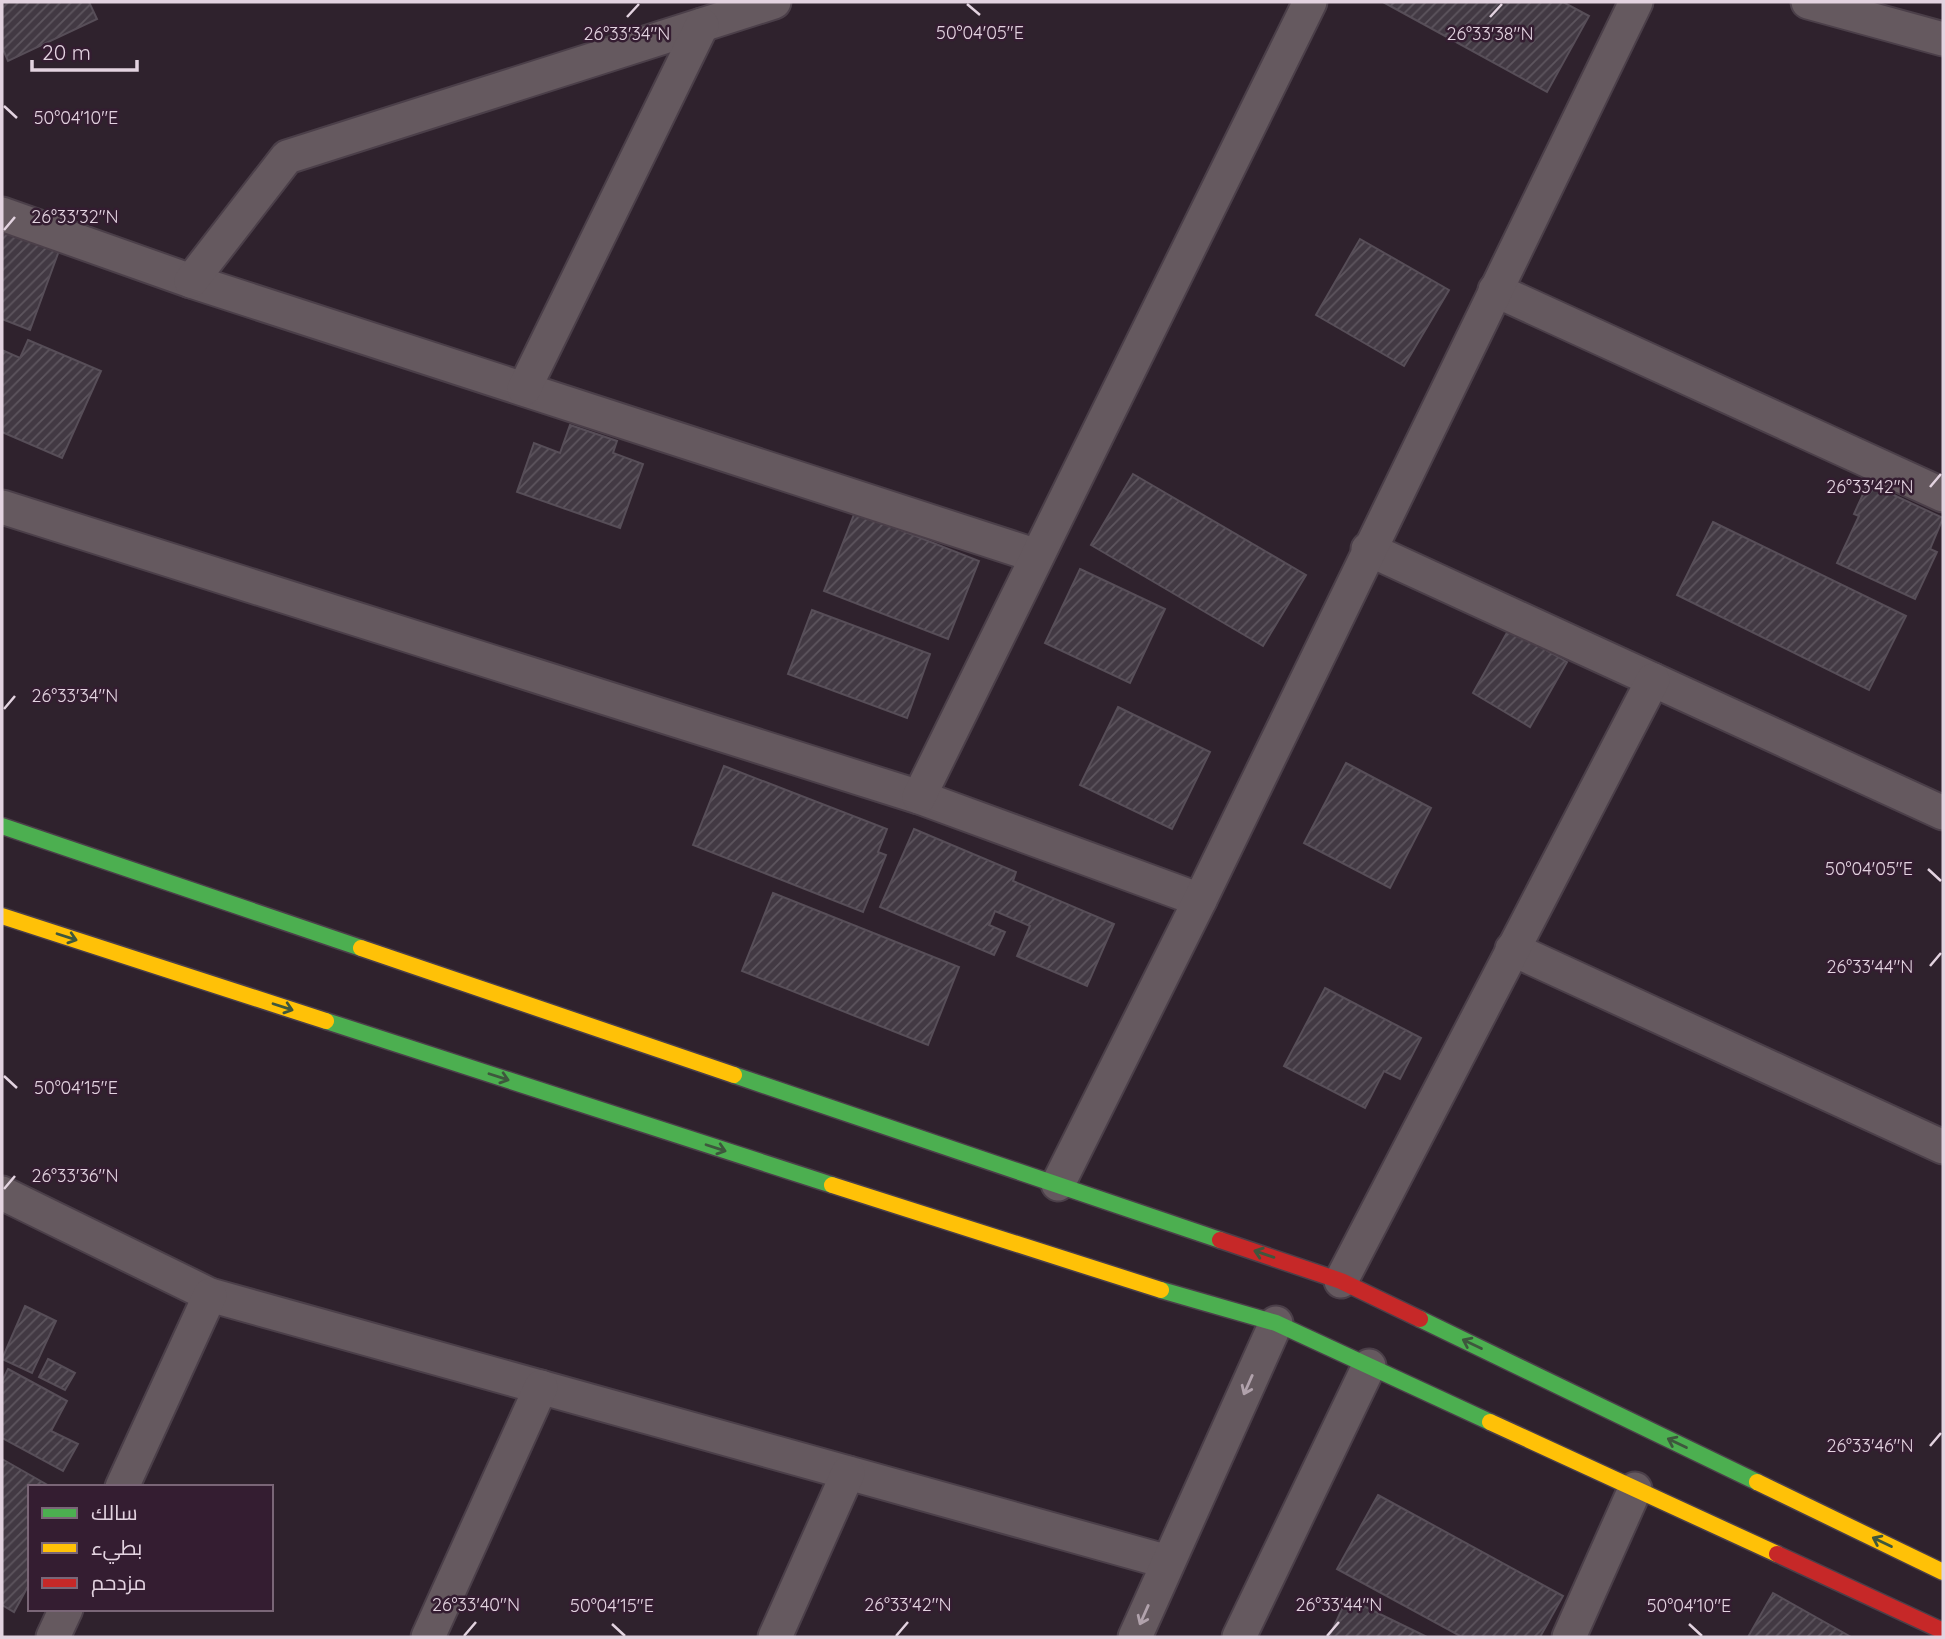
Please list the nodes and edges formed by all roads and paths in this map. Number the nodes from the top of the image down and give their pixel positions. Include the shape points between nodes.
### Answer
1 (774, 2) edge
2 (1310, 2) edge
3 (1636, 2) edge
4 (1808, 2) edge
5 (702, 25) junction
6 (1943, 39) edge
7 (2, 214) edge
8 (191, 281) junction
9 (1495, 290) junction
10 (524, 389) junction
11 (1943, 495) edge
12 (2, 507) edge
13 (1368, 549) junction
14 (1037, 556) junction
15 (1653, 680) junction
16 (919, 797) junction
17 (1943, 813) edge
18 (2, 826) edge
19 (1200, 900) junction
20 (2, 916) edge
21 (1512, 949) junction
22 (1943, 1147) edge
23 (1058, 1184) junction
24 (2, 1192) edge
25 (1341, 1281) junction
26 (210, 1295) junction
27 (1276, 1323) junction
28 (1369, 1366) junction
29 (541, 1387) junction
30 (848, 1473) junction
31 (123, 1485) edge
32 (1635, 1489) junction
33 (1168, 1562) junction
34 (1943, 1572) edge
35 (65, 1611) edge
36 (1943, 1631) edge
37 (53, 1637) edge
38 (428, 1637) edge
39 (775, 1637) edge
40 (1135, 1637) edge
41 (1240, 1637) edge
42 (1569, 1637) edge

1 - 5 street
2 - 14 street
3 - 9 street
4 - 6 street
5 - 8 street via 288,157
5 - 10 street
7 - 8 street
8 - 10 street
9 - 11 street
9 - 13 street
10 - 14 street
12 - 16 street
13 - 15 street
13 - 19 street
14 - 16 street
15 - 17 street
15 - 21 street
16 - 19 street
18 - 23 street
19 - 23 street
20 -> 27 street via 1097,1271
21 - 22 street
21 - 25 street
25 -> 23 street
24 - 26 street
34 -> 25 street
26 - 29 street
26 - 31 street
27 - 28 street
27 -> 33 street
28 - 32 street
28 - 41 street
29 - 30 street
29 - 38 street
30 - 33 street
30 - 39 street
32 - 36 street
32 - 42 street
33 -> 40 street
35 - 37 street

